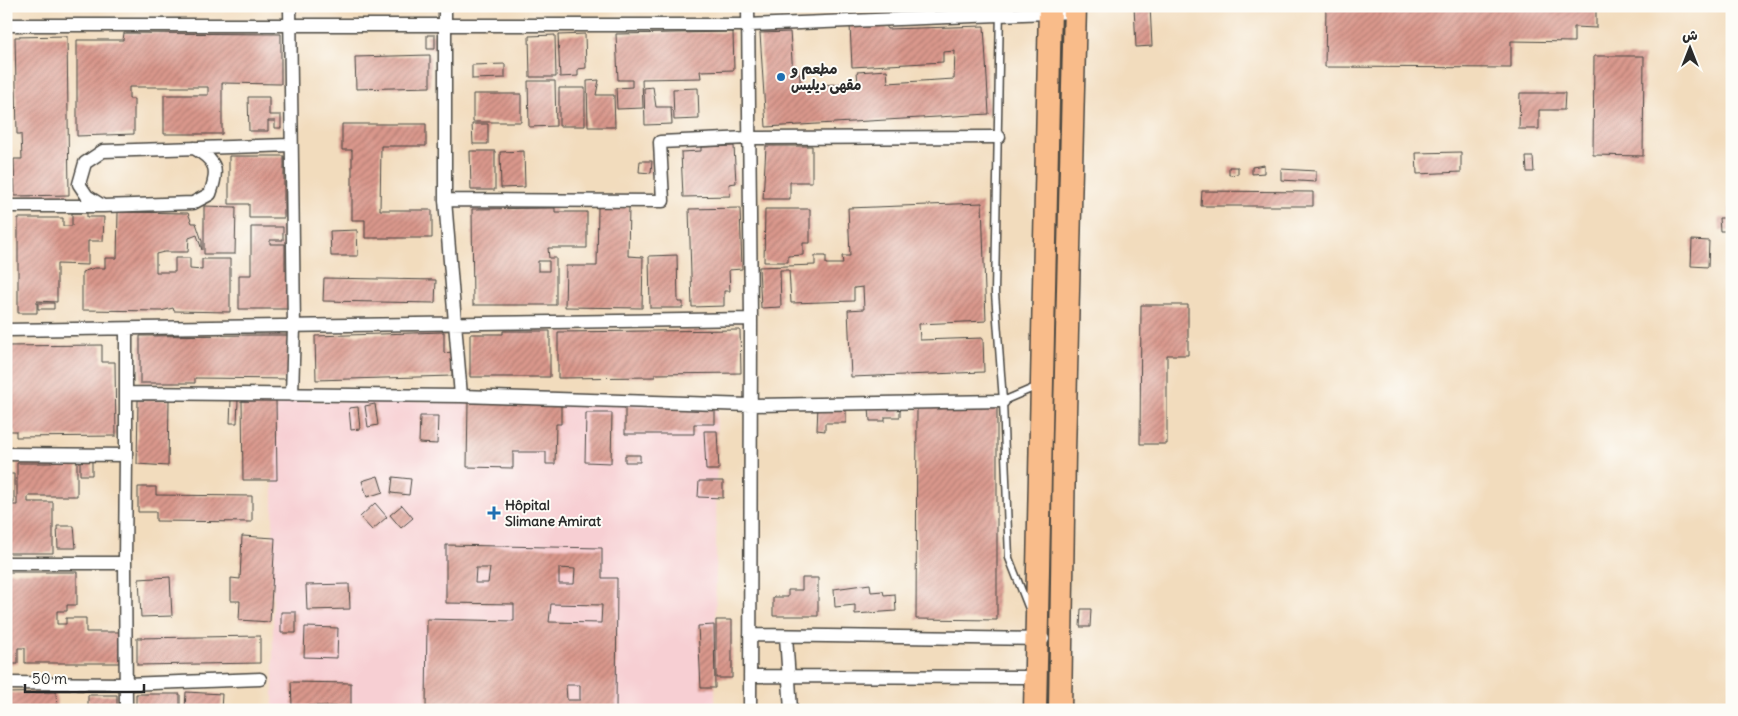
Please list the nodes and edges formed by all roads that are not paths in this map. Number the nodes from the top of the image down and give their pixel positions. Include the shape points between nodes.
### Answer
1 (290, 6) edge
2 (445, 6) edge
3 (748, 6) edge
4 (1075, 9) edge
5 (1050, 10) edge
6 (1000, 11) edge
7 (6, 25) edge
8 (290, 25) junction
9 (445, 25) junction
10 (748, 25) junction
11 (999, 137) junction
12 (748, 138) junction
13 (291, 145) junction
14 (194, 148) junction
15 (445, 200) junction
16 (6, 206) edge
17 (103, 206) junction
18 (751, 319) junction
19 (456, 325) junction
20 (294, 327) junction
21 (6, 330) edge
22 (126, 330) junction
23 (1041, 384) junction
24 (126, 393) junction
25 (292, 395) junction
26 (461, 396) junction
27 (1003, 401) junction
28 (750, 405) junction
29 (6, 454) edge
30 (126, 454) junction
31 (6, 563) edge
32 (125, 563) junction
33 (1036, 633) junction
34 (750, 635) junction
35 (786, 636) junction
36 (1060, 638) junction
37 (750, 676) junction
38 (790, 676) junction
39 (1036, 677) junction
40 (260, 679) dead end
41 (6, 683) edge
42 (126, 684) junction
43 (126, 710) edge
44 (750, 710) edge
45 (791, 710) edge
46 (1035, 710) edge
47 (1060, 710) edge

1 - 8 street
2 - 9 street
3 - 10 street
4 - 5 street
4 - 36 highway
5 - 6 street
5 - 23 highway
6 - 10 street
6 - 11 lane
7 - 8 street
8 - 9 street
8 - 13 street
9 - 10 street
9 - 15 street
10 - 12 street
11 - 12 street
11 - 27 lane via 995,293
12 - 15 street via 660,142 663,200
12 - 18 street
13 - 14 street
13 - 20 street
14 - 17 street via 208,156 215,166 216,179 210,194 192,203
14 - 17 street via 103,151 92,156 84,163 79,184 87,196
15 - 19 street
16 - 17 street
18 - 19 street
18 - 28 street
19 - 20 street
19 - 26 street
20 - 22 street
20 - 25 street
21 - 22 street
22 - 24 street
23 - 27 lane
23 - 33 highway
24 - 25 street
24 - 30 street
25 - 26 street
26 - 28 street
27 - 28 street
27 - 33 lane via 1009,558
28 - 34 street
29 - 30 street
30 - 32 street
31 - 32 street
32 - 42 street
33 - 35 street
33 - 36 street
33 - 39 highway
34 - 35 street
34 - 37 street
35 - 38 street
36 - 47 highway
37 - 38 street
37 - 44 street
38 - 39 street
38 - 45 street
39 - 46 highway
40 - 42 street
41 - 42 street
42 - 43 street

